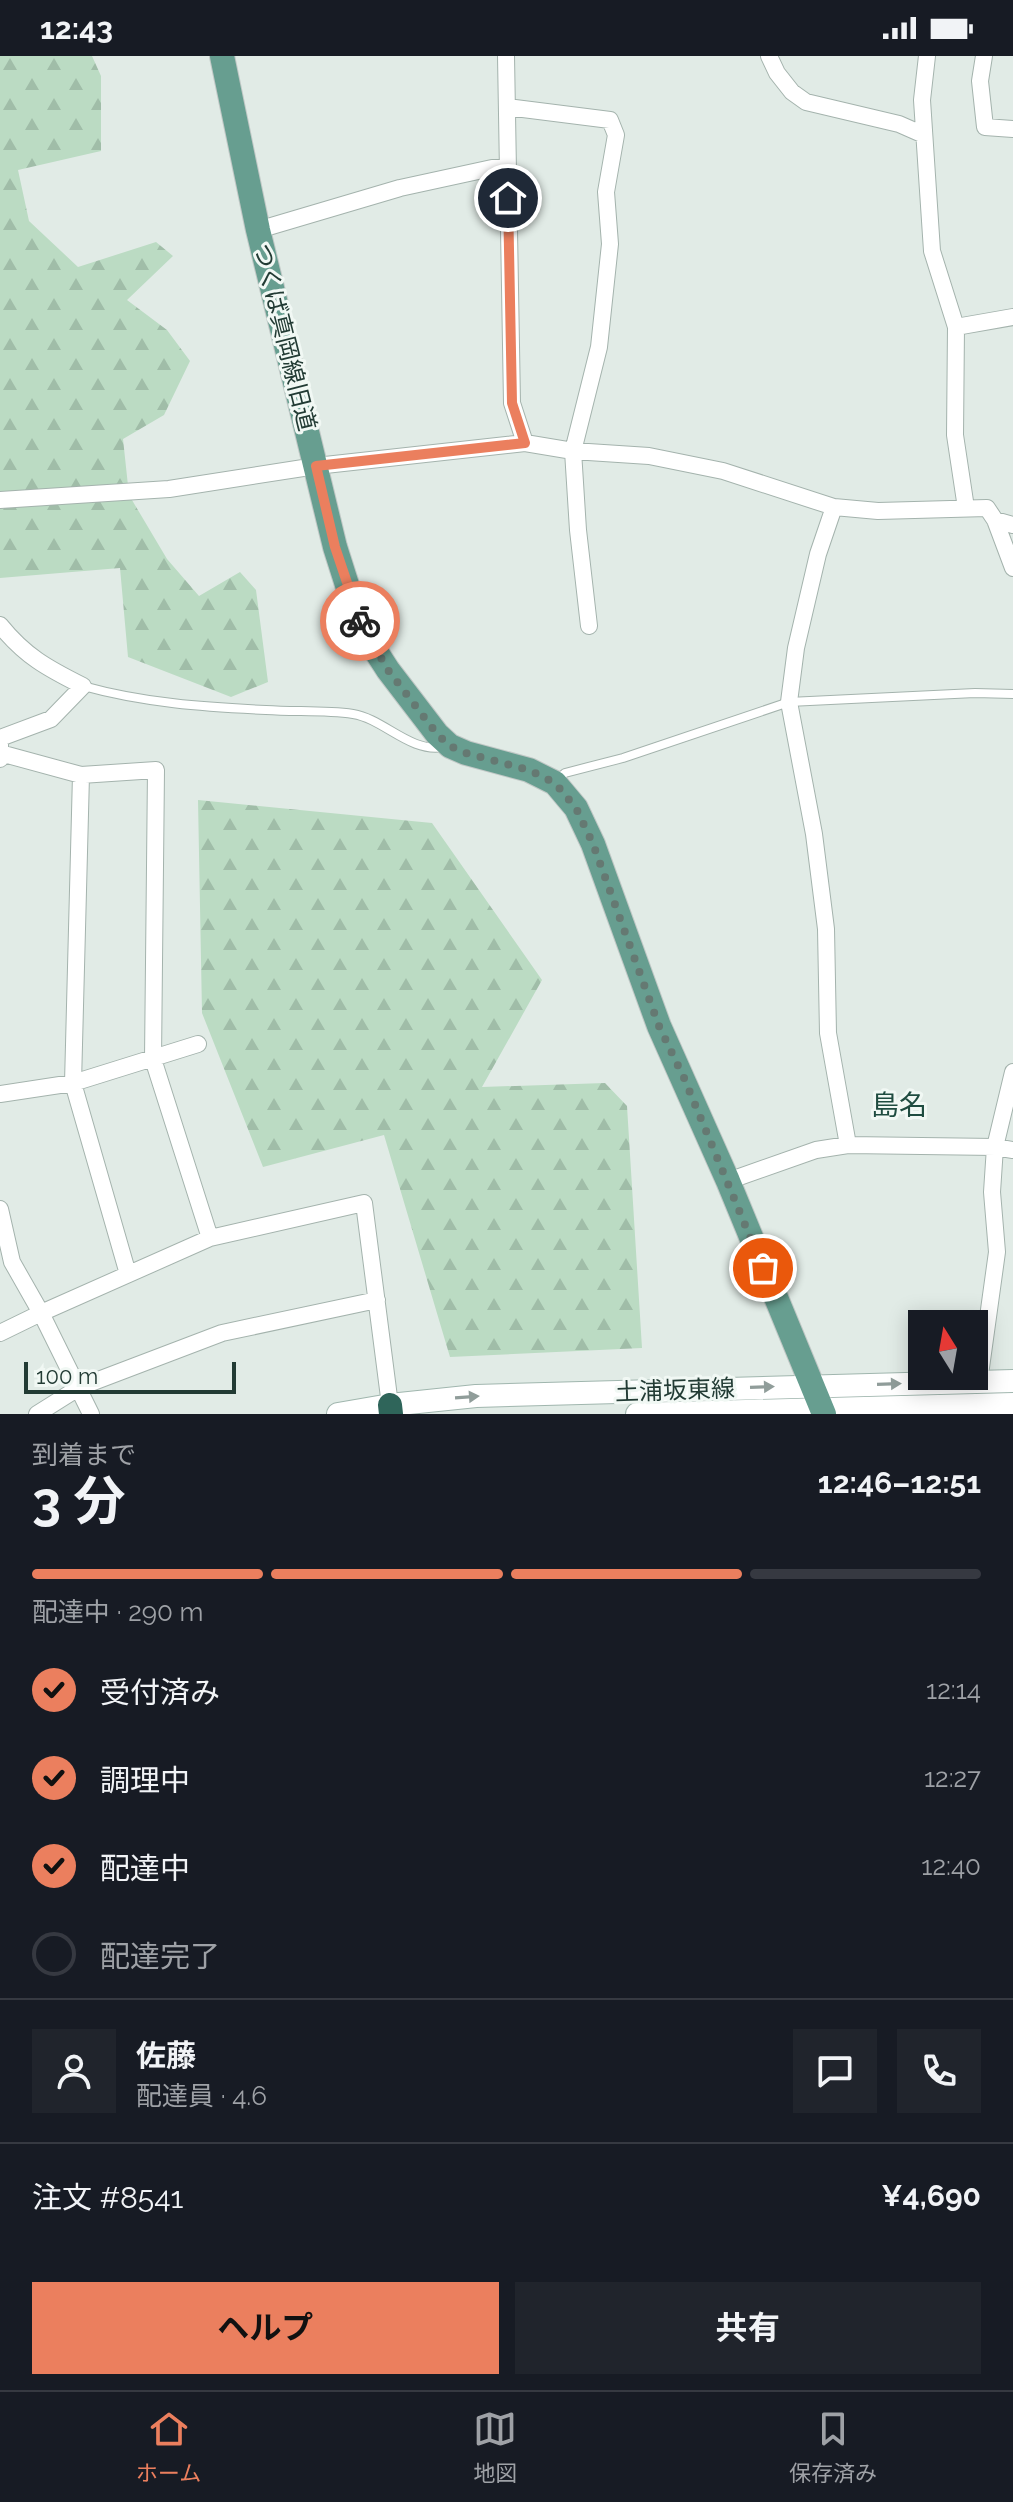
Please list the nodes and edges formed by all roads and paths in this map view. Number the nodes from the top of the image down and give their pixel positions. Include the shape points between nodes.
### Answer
1 (222, 56) edge
2 (506, 56) edge
3 (769, 56) edge
4 (927, 56) edge
5 (984, 56) edge
6 (507, 107) junction
7 (1013, 129) edge
8 (924, 135) junction
9 (508, 168) junction
10 (258, 230) junction
11 (1013, 317) edge
12 (956, 327) junction
13 (525, 443) junction
14 (573, 451) junction
15 (316, 466) junction
16 (0, 500) edge
17 (834, 507) junction
18 (966, 508) junction
19 (995, 520) junction
20 (1013, 525) edge
21 (1013, 568) edge
22 (0, 625) edge
23 (589, 626) dead end
24 (83, 686) junction
25 (1013, 694) edge
26 (789, 702) junction
27 (450, 746) junction
28 (0, 753) edge
29 (0, 759) edge
30 (81, 775) junction
31 (555, 783) junction
32 (198, 1044) dead end
33 (153, 1059) junction
34 (1013, 1072) edge
35 (73, 1083) junction
36 (0, 1094) edge
37 (848, 1145) junction
38 (995, 1147) junction
39 (1013, 1150) edge
40 (728, 1181) junction
41 (0, 1209) edge
42 (210, 1238) junction
43 (128, 1274) junction
44 (377, 1300) junction
45 (41, 1313) junction
46 (988, 1317) edge
47 (0, 1333) edge
48 (1013, 1381) edge
49 (988, 1382) edge
50 (908, 1384) edge
51 (811, 1386) junction
52 (80, 1387) junction
53 (1013, 1404) edge
54 (391, 1410) edge
55 (823, 1412) edge
56 (37, 1414) edge
57 (91, 1414) edge
58 (338, 1414) edge
59 (637, 1414) edge

1 - 10 main road, つくば真岡線旧道
2 - 6 street
3 - 8 street via 792,92 806,102
4 - 8 street
5 - 7 street via 980,81 985,127
6 - 9 street
6 - 14 street via 610,120 616,135 606,192 610,244 599,347
8 - 12 street via 932,251
9 - 10 street via 400,188
9 - 13 street via 512,403
10 - 15 main road, つくば真岡線旧道
11 - 12 street
12 - 18 street via 955,435
13 - 14 street
13 - 15 street
14 - 17 street via 649,456 723,471
14 - 23 street
15 - 16 street via 169,489
15 - 27 main road, つくば真岡線旧道 via 335,547 368,639
17 - 18 street
17 - 26 street via 796,648
18 - 19 street via 987,508
19 - 20 street
19 - 21 street
22 - 24 street via 41,665
24 - 27 lane via 181,705 357,715 429,749
24 - 28 street via 51,719 0,738
25 - 26 lane
26 - 31 lane via 565,773
26 - 37 street via 814,834 826,929 828,1033
27 - 31 main road, つくば真岡線旧道
28 - 29 street
28 - 30 street
30 - 33 street via 156,770
30 - 35 street
31 - 40 main road, つくば真岡線旧道 via 576,808 593,844 659,1026
32 - 33 street
33 - 35 street
33 - 42 street
34 - 38 street
35 - 36 street
35 - 43 street
37 - 38 street
37 - 40 street via 816,1150
38 - 39 street
38 - 46 street via 997,1252
40 - 51 main road, つくば真岡線旧道
41 - 45 street via 12,1262
42 - 43 street
42 - 44 street via 364,1203
43 - 45 street
44 - 52 street via 222,1333
44 - 54 street
45 - 47 street
45 - 52 street
48 - 49 main road, 土浦坂東線
51 -> 50 main road, 土浦坂東線
54 -> 51 main road, 土浦坂東線 via 476,1396
51 - 55 main road, つくば真岡線旧道
52 - 56 street
52 - 57 street
53 - 55 main road, 土浦坂東線
54 - 58 main road, 土浦坂東線
55 - 59 main road, 土浦坂東線

